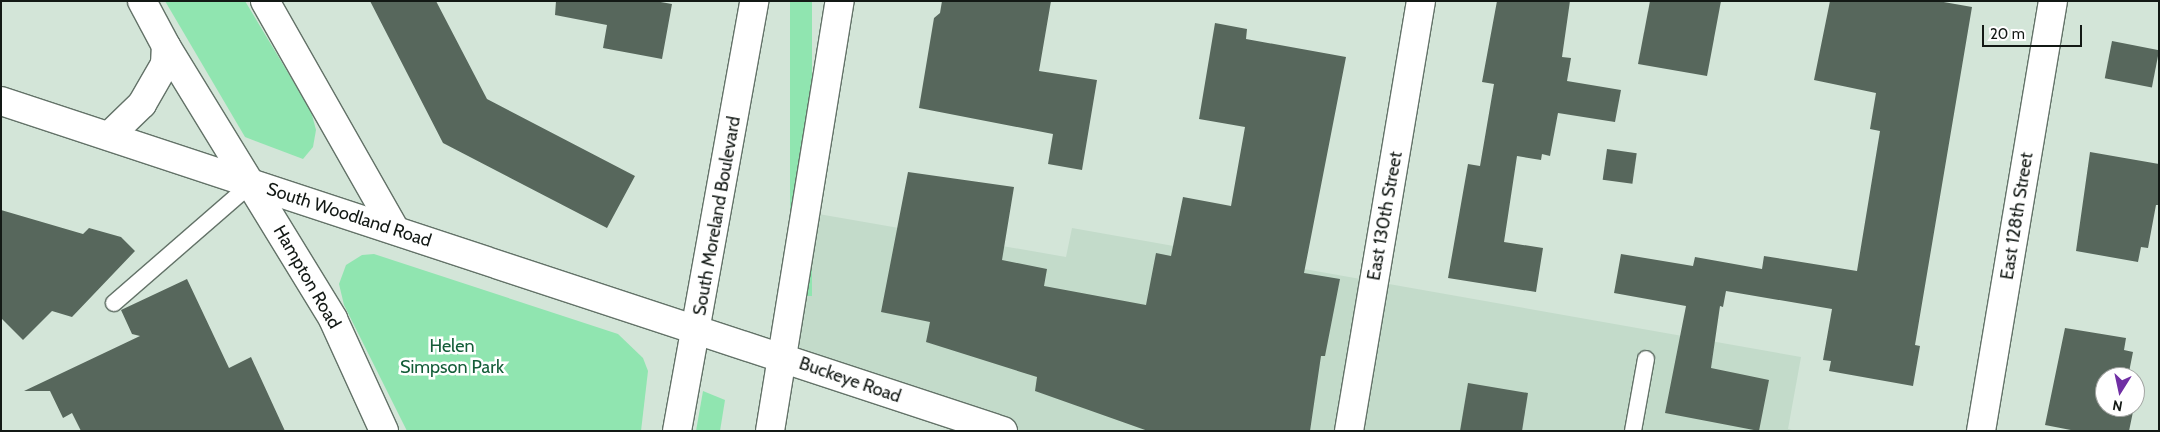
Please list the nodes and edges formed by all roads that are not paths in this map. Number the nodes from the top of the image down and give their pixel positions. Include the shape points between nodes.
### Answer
1 (142, 1) edge
2 (265, 1) edge
3 (754, 1) edge
4 (840, 1) edge
5 (1421, 1) edge
6 (2053, 1) edge
7 (166, 46) junction
8 (1, 101) edge
9 (108, 136) junction
10 (252, 183) junction
11 (395, 230) junction
12 (114, 303) dead end
13 (697, 328) junction
14 (784, 357) junction
15 (1646, 359) dead end
16 (384, 431) edge
17 (677, 431) edge
18 (770, 431) edge
19 (1003, 431) edge
20 (1348, 431) edge
21 (1633, 431) edge
22 (1981, 431) edge

1 - 7 street, Hampton Road
2 - 11 street
3 - 13 street, South Moreland Boulevard
4 - 14 street
5 - 20 street, East 130th Street
6 - 22 street, East 128th Street
7 - 9 street via 165,64 142,104
7 - 10 street, Hampton Road
8 - 9 street, South Woodland Road
9 - 10 street, South Woodland Road
10 - 11 street, South Woodland Road
10 - 12 lane
10 - 16 street, Hampton Road via 333,318
11 - 13 street, South Woodland Road
13 - 14 street, Buckeye Road
13 - 17 street, South Moreland Boulevard
14 - 18 street
14 - 19 street, Buckeye Road
15 - 21 lane

